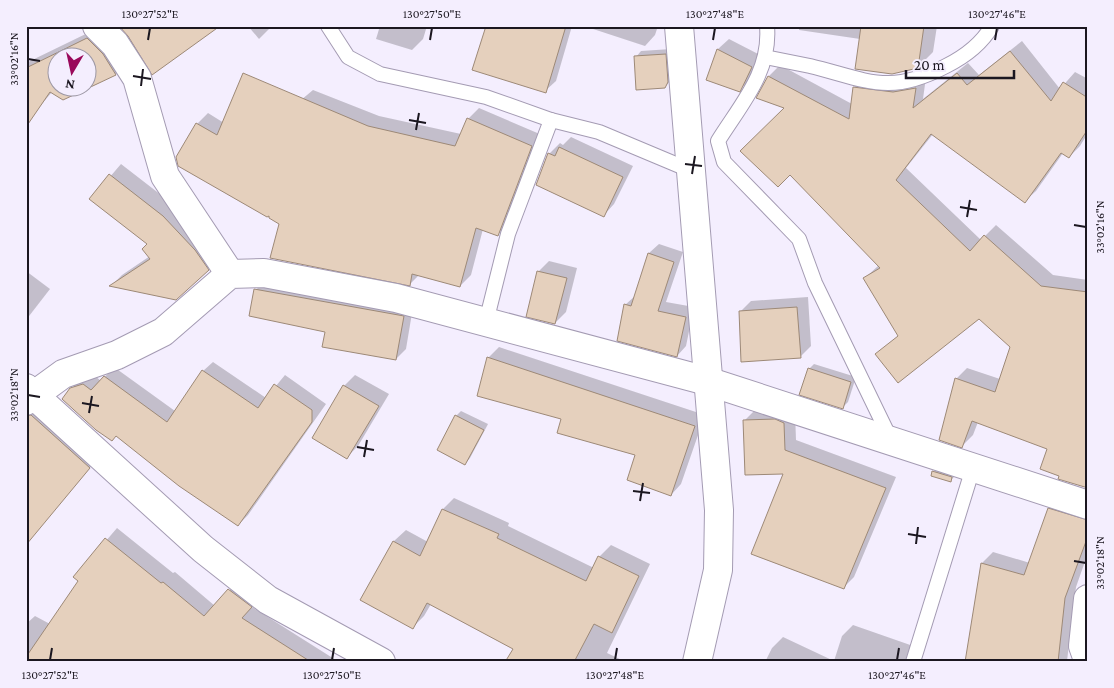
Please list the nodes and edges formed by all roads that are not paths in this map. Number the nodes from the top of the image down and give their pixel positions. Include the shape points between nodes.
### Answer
1 (97, 26) edge
2 (328, 26) edge
3 (679, 26) edge
4 (767, 26) edge
5 (992, 26) edge
6 (765, 58) junction
7 (551, 120) junction
8 (692, 172) junction
9 (230, 274) junction
10 (486, 322) junction
11 (707, 381) junction
12 (29, 394) edge
13 (892, 441) junction
14 (973, 468) junction
15 (1088, 505) edge
16 (1088, 599) edge
17 (1088, 660) edge
18 (381, 662) edge
19 (697, 662) edge
20 (913, 662) edge

1 - 9 street via 115,44 137,78 165,176
2 - 7 lane via 348,57 380,74 486,97
3 - 8 street
4 - 6 lane
5 - 6 lane via 986,36 956,61 927,76 898,83 864,82 811,66
6 - 13 lane via 760,77 718,141 724,162 799,239 815,283
7 - 8 lane via 600,132
7 - 10 lane via 508,234
8 - 11 street
9 - 10 street via 264,273 396,298
9 - 12 street via 163,332 117,355 63,374
10 - 11 street
11 - 13 street
11 - 19 street via 718,510 718,570
12 - 18 street via 203,549 268,600
13 - 14 street
14 - 15 street
14 - 20 lane
16 - 17 street via 1083,646

